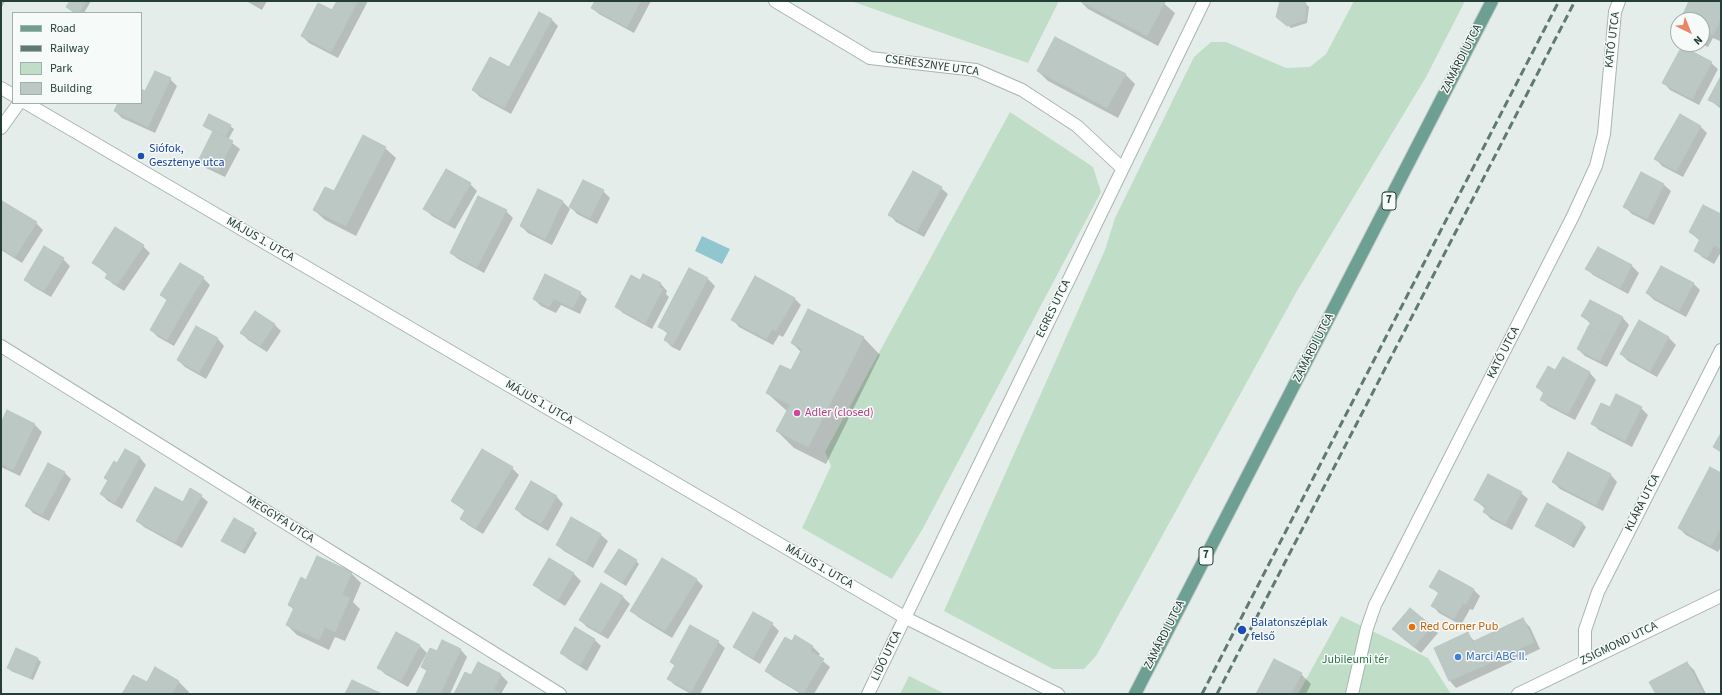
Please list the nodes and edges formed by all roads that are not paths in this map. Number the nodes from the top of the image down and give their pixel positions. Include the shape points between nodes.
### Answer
1 (775, 1) edge
2 (1204, 1) edge
3 (1492, 1) edge
4 (1619, 1) edge
5 (1, 88) edge
6 (12, 94) edge
7 (18, 104) edge
8 (28, 104) edge
9 (1, 128) edge
10 (1122, 168) junction
11 (1, 346) edge
12 (1721, 350) edge
13 (1721, 596) edge
14 (906, 618) junction
15 (1585, 661) junction
16 (560, 694) edge
17 (868, 694) edge
18 (1058, 694) edge
19 (1136, 694) edge
20 (1352, 694) edge
21 (1518, 694) edge

1 - 10 street, CSERESZNYE UTCA via 870,58 976,70 1022,90 1076,126
2 - 10 street, EGRES UTCA
3 - 19 main road, ZAMÁRDI UTCA / 7
4 - 20 street, KATÓ UTCA via 1604,134 1596,166 1375,605 1366,628
5 - 6 street
7 - 9 street
8 - 14 street, MÁJUS 1. UTCA
10 - 14 street, EGRES UTCA
11 - 16 street, MEGGYFA UTCA
12 - 15 street, KLÁRA UTCA via 1598,592 1585,630
13 - 15 street, ZSIGMOND UTCA
14 - 17 street, LIDÓ UTCA
14 - 18 street, MÁJUS 1. UTCA
15 - 21 street, ZSIGMOND UTCA

